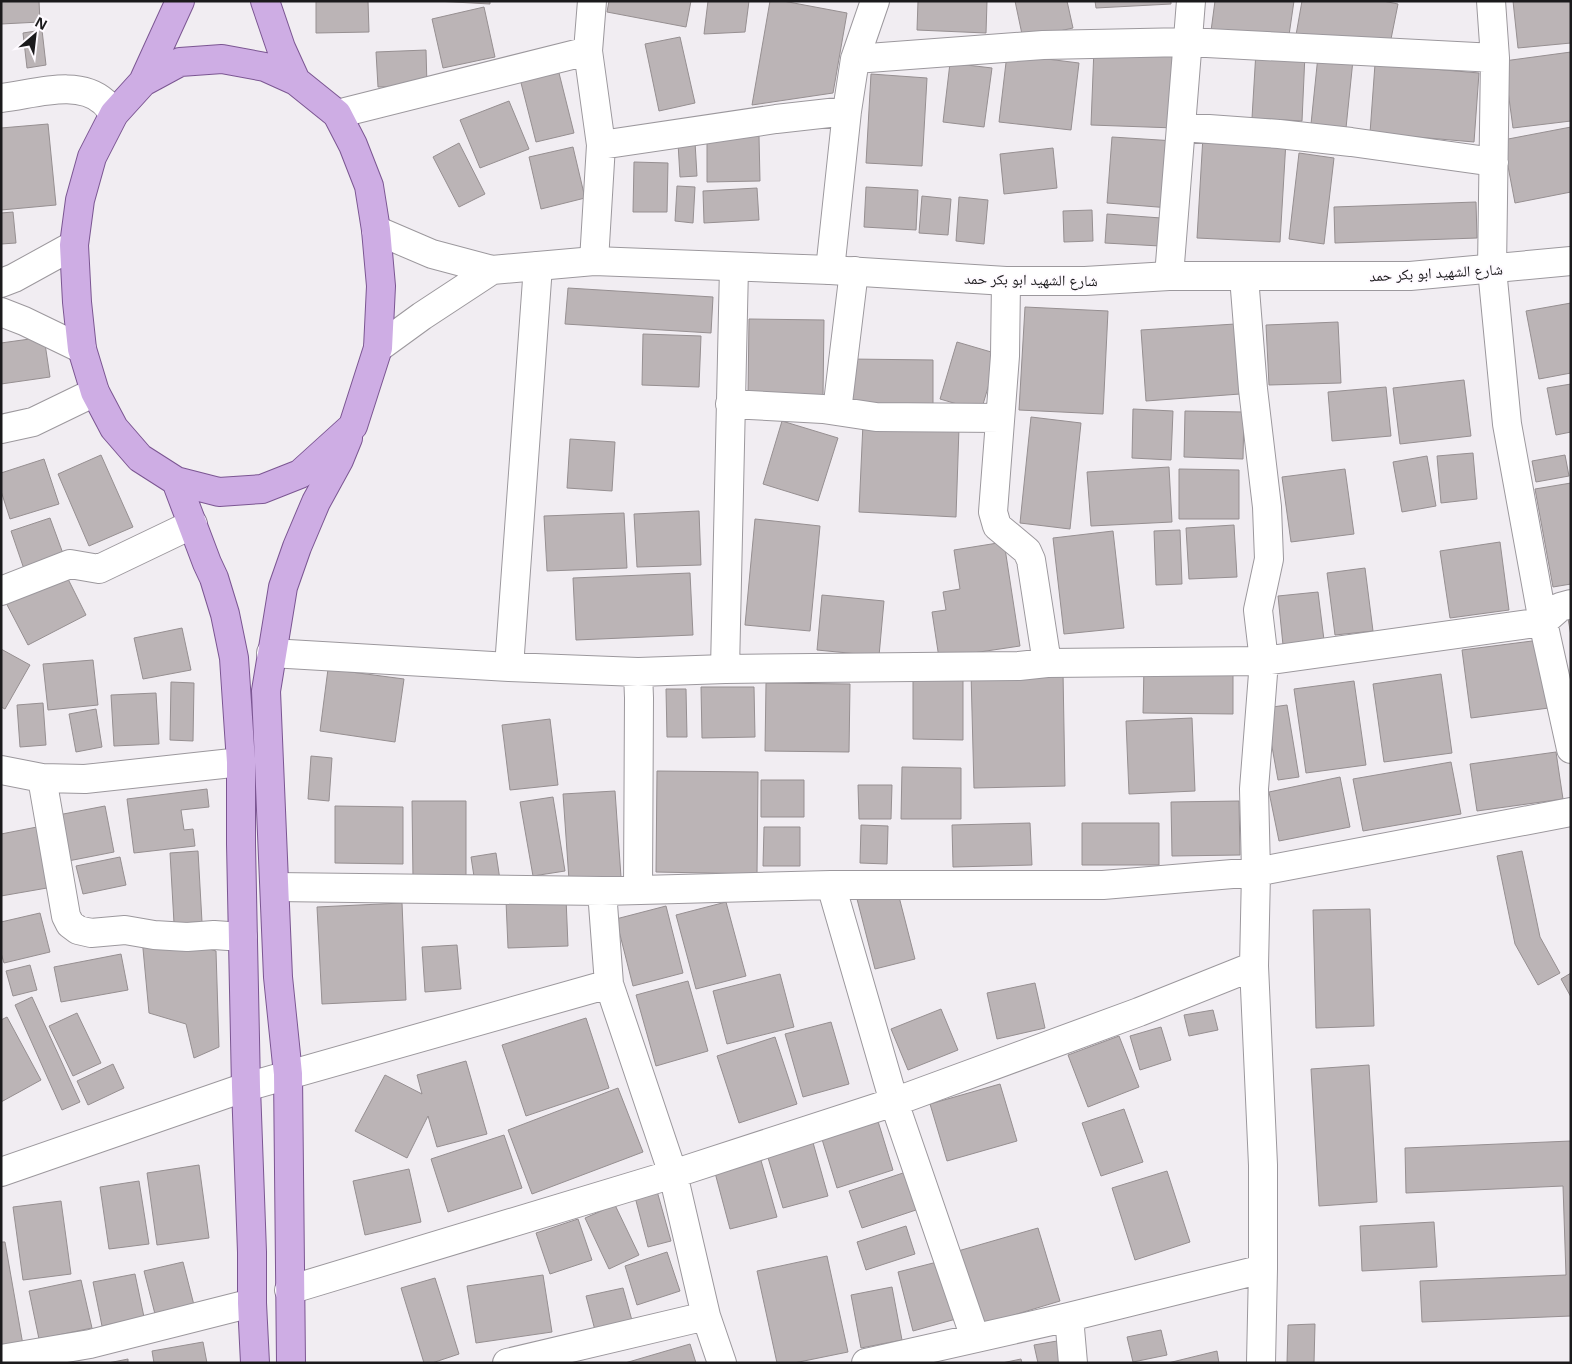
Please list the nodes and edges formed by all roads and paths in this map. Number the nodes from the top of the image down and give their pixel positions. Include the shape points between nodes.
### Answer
1 (180, 1) edge
2 (265, 1) edge
3 (592, 1) edge
4 (875, 1) edge
5 (1191, 1) edge
6 (1491, 1) edge
7 (1188, 42) junction
8 (588, 51) junction
9 (1495, 58) junction
10 (855, 59) junction
11 (296, 81) junction
12 (143, 82) junction
13 (1, 98) edge
14 (848, 111) junction
15 (114, 114) junction
16 (337, 114) junction
17 (1181, 127) junction
18 (601, 145) junction
19 (1494, 162) junction
20 (376, 230) junction
21 (74, 246) junction
22 (594, 261) junction
23 (1571, 262) edge
24 (538, 266) junction
25 (734, 267) junction
26 (1492, 269) junction
27 (492, 270) junction
28 (842, 271) junction
29 (1169, 276) junction
30 (1244, 277) junction
31 (1006, 281) junction
32 (1, 283) edge
33 (1, 312) edge
34 (82, 348) junction
35 (378, 348) junction
36 (95, 392) junction
37 (730, 404) junction
38 (837, 411) junction
39 (1000, 418) junction
40 (353, 426) junction
41 (1, 429) edge
42 (176, 480) junction
43 (193, 524) junction
44 (1, 591) edge
45 (1571, 604) edge
46 (1543, 622) junction
47 (271, 653) junction
48 (1264, 661) junction
49 (1047, 664) junction
50 (509, 668) junction
51 (724, 670) junction
52 (638, 672) junction
53 (1571, 749) edge
54 (241, 762) junction
55 (1, 770) edge
56 (42, 778) junction
57 (1571, 812) edge
58 (1256, 872) junction
59 (831, 885) junction
60 (275, 887) junction
61 (638, 890) junction
62 (602, 891) junction
63 (243, 936) junction
64 (1254, 966) junction
65 (609, 984) junction
66 (288, 1074) junction
67 (246, 1087) junction
68 (894, 1102) junction
69 (1, 1172) edge
70 (673, 1174) junction
71 (1263, 1269) junction
72 (289, 1290) junction
73 (252, 1303) junction
74 (706, 1316) junction
75 (1069, 1316) junction
76 (975, 1338) junction
77 (1, 1359) edge
78 (255, 1363) edge
79 (291, 1363) edge
80 (507, 1363) edge
81 (722, 1363) edge
82 (866, 1363) edge
83 (1074, 1363) edge
84 (1261, 1363) edge

1 - 12 main road
2 - 11 main road
3 - 8 street
4 - 10 street
5 - 7 street
6 - 9 street
7 - 9 street
7 - 10 street via 1043,44
7 - 17 street
8 - 16 street
8 - 18 street
9 - 19 street
10 - 14 street
11 - 12 main road via 265,67 222,59 180,62
11 - 16 main road
12 - 15 main road
13 - 15 street via 70,88 103,101
14 - 18 street
14 - 28 street
15 - 21 main road via 92,157 80,200
16 - 20 main road via 368,186
17 - 19 street via 1315,138
17 - 29 street
18 - 22 street
19 - 26 street
20 - 27 street, شارع الشهيد ابو بكر حمد via 432,254
20 - 35 main road via 381,286
21 - 32 street
21 - 34 main road
22 - 24 street, شارع الشهيد ابو بكر حمد
22 - 25 street, شارع الشهيد ابو بكر حمد
23 - 26 street, شارع الشهيد ابو بكر حمد
24 - 27 street, شارع الشهيد ابو بكر حمد
24 - 50 street
25 - 28 street, شارع الشهيد ابو بكر حمد
25 - 37 street
26 - 30 street, شارع الشهيد ابو بكر حمد via 1410,276
26 - 46 street via 1507,424
27 - 35 street, شارع الشهيد ابو بكر حمد
28 - 31 street, شارع الشهيد ابو بكر حمد
28 - 38 street
29 - 30 street, شارع الشهيد ابو بكر حمد
29 - 31 street, شارع الشهيد ابو بكر حمد via 1085,282
30 - 48 street via 1267,508 1269,559 1258,610
31 - 39 street
33 - 34 street
34 - 36 main road
35 - 40 main road
36 - 41 street via 33,422
36 - 42 main road via 114,428 140,458
37 - 38 street
37 - 51 street
38 - 39 street via 876,418
39 - 49 street via 993,512 997,526 1027,551 1031,560
40 - 42 main road via 300,474 262,489 219,492
40 - 47 main road via 316,502 282,587
42 - 43 main road
43 - 44 street via 99,569 70,564
43 - 54 main road via 214,578 234,658
45 - 46 street via 1560,606
46 - 48 street
46 - 53 street
47 - 50 street
47 - 60 main road via 266,691
48 - 49 street
48 - 58 street via 1254,789
49 - 51 street
50 - 52 street
51 - 52 street
52 - 61 street
54 - 56 street via 85,779
54 - 63 main road
55 - 56 street
56 - 63 street via 70,924 91,933 125,930 187,937
57 - 58 street
58 - 59 street via 1103,884
58 - 64 street
59 - 61 street
59 - 68 street
60 - 62 street
60 - 66 main road via 278,977
61 - 62 street
62 - 65 street
63 - 67 main road
64 - 68 street via 1140,1012
64 - 71 street
65 - 66 street
65 - 70 street
66 - 67 street
66 - 72 main road
67 - 69 street
67 - 73 main road
68 - 70 street
68 - 76 street
70 - 72 street
70 - 74 street
71 - 75 street
71 - 84 street
72 - 79 main road
73 - 77 street via 90,1344
73 - 78 main road
74 - 80 street
74 - 81 street
75 - 76 street
75 - 83 street
76 - 82 street

